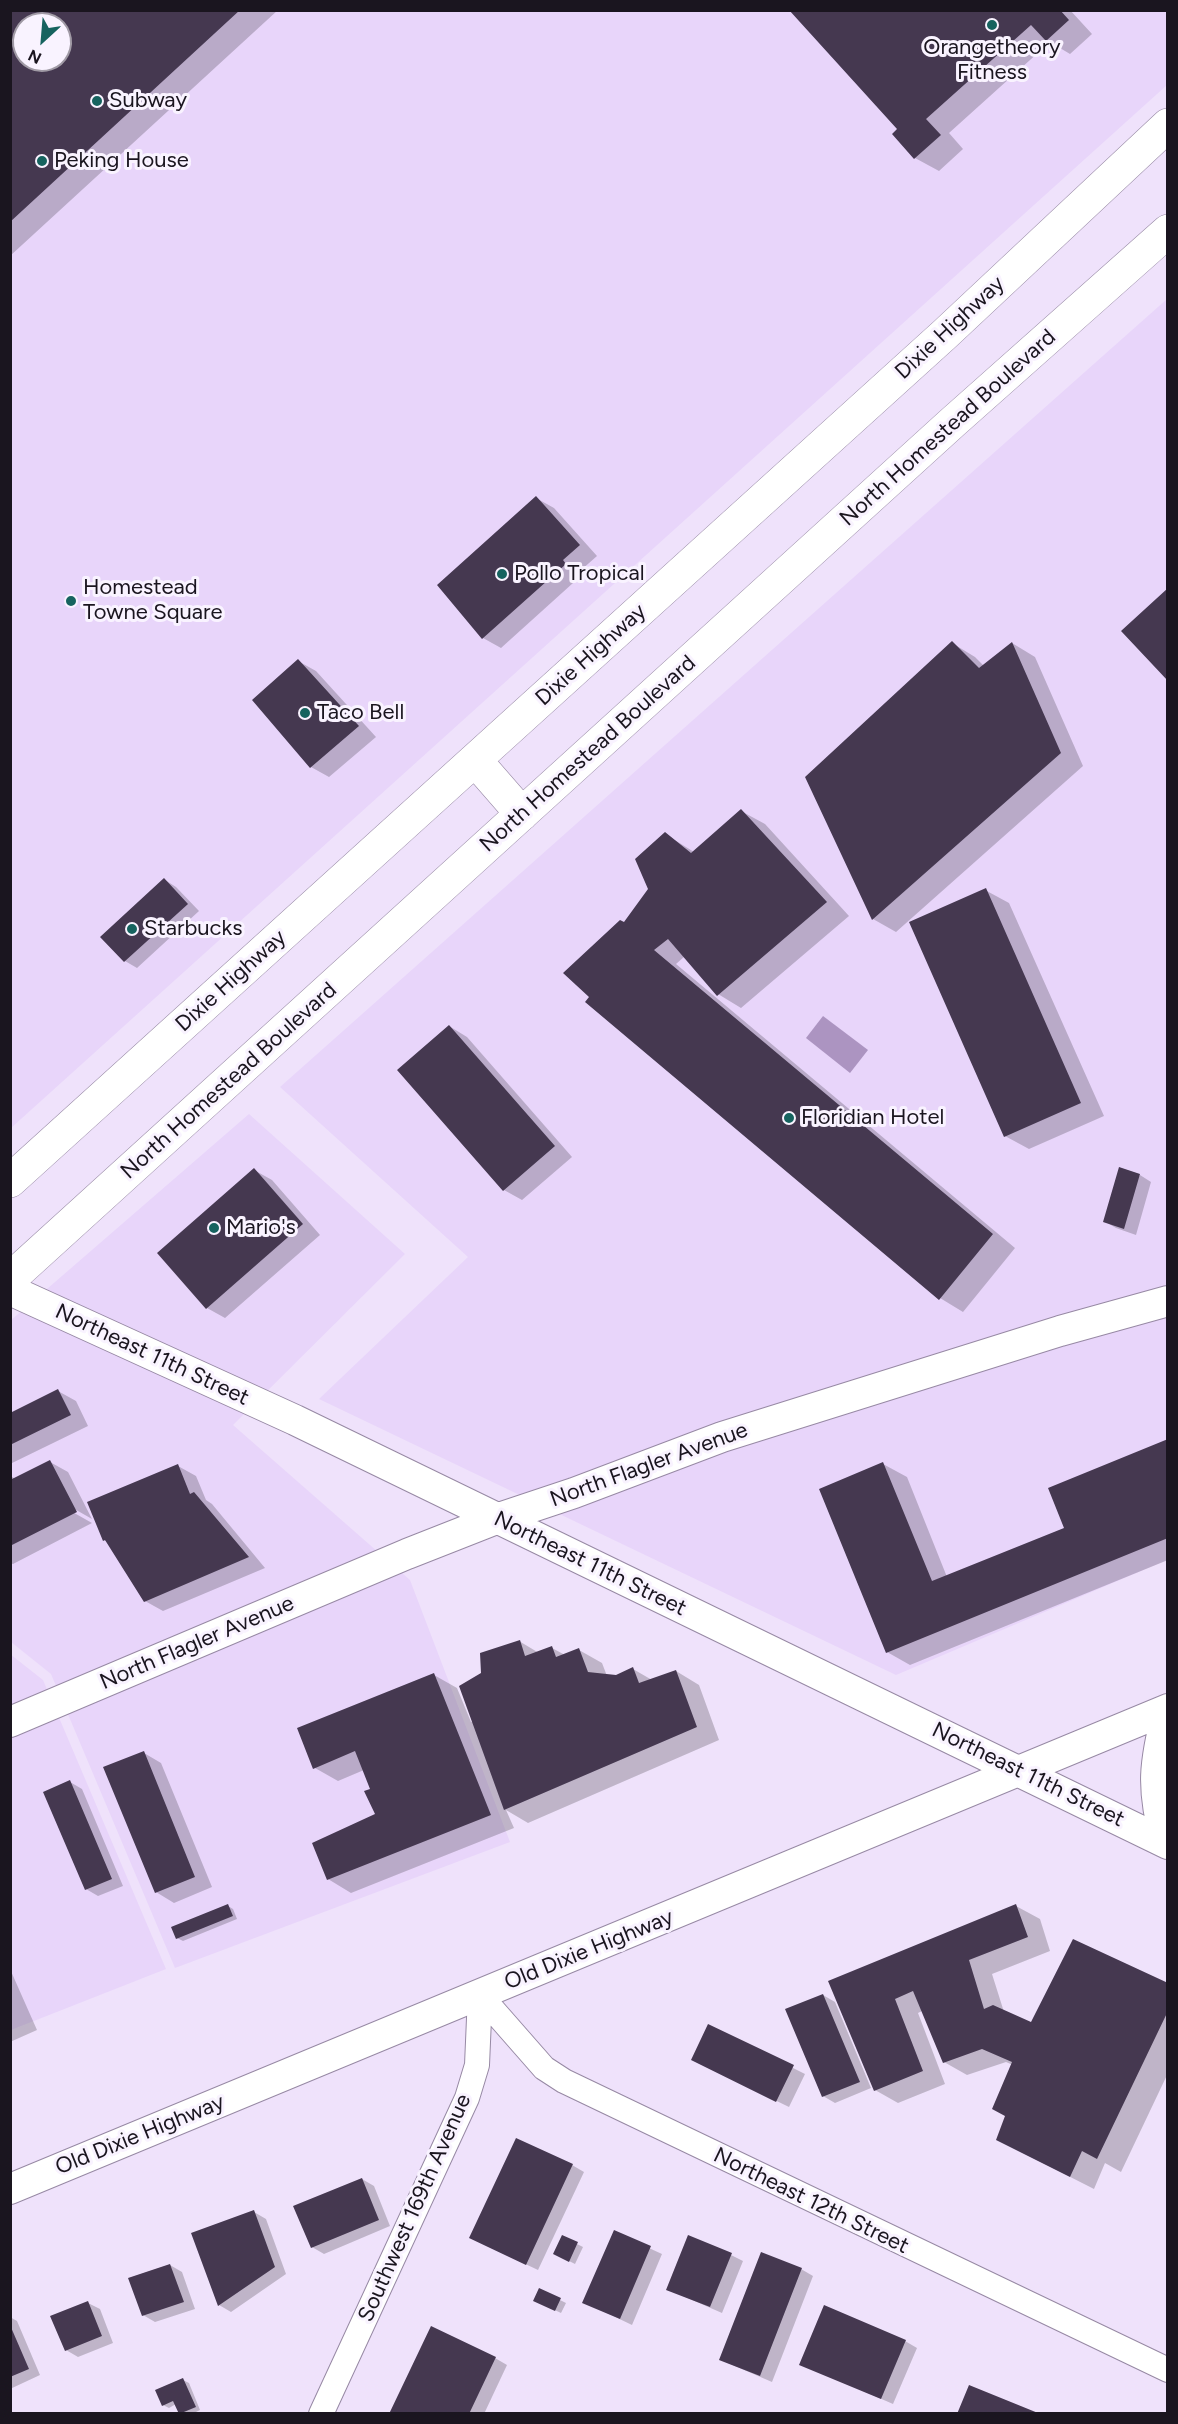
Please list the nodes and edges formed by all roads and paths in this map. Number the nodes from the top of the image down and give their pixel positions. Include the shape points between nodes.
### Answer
1 (1167, 125) edge
2 (1165, 239) edge
3 (475, 760) junction
4 (522, 814) junction
5 (10, 1181) edge
6 (10, 1279) edge
7 (10, 1290) edge
8 (1167, 1301) edge
9 (496, 1519) junction
10 (1167, 1709) edge
11 (10, 1722) edge
12 (1019, 1772) junction
13 (1167, 1843) edge
14 (480, 1995) junction
15 (10, 2189) edge
16 (1167, 2370) edge
17 (321, 2414) edge

1 - 3 highway, Dixie Highway via 945,334
2 - 4 highway, North Homestead Boulevard via 961,415
3 - 4 highway
3 - 5 highway, Dixie Highway
4 - 6 highway, North Homestead Boulevard
7 - 9 street, Northeast 11th Street via 295,1420
8 - 9 street, North Flagler Avenue via 722,1437
9 - 11 street, North Flagler Avenue
9 - 12 street, Northeast 11th Street
10 - 12 street, Old Dixie Highway
10 - 13 street via 1155,1772
12 - 13 street, Northeast 11th Street
12 - 14 street, Old Dixie Highway
14 - 15 street, Old Dixie Highway
14 - 16 street, Northeast 12th Street via 544,2068 564,2081
14 - 17 street, Southwest 169th Avenue via 477,2065 467,2098

